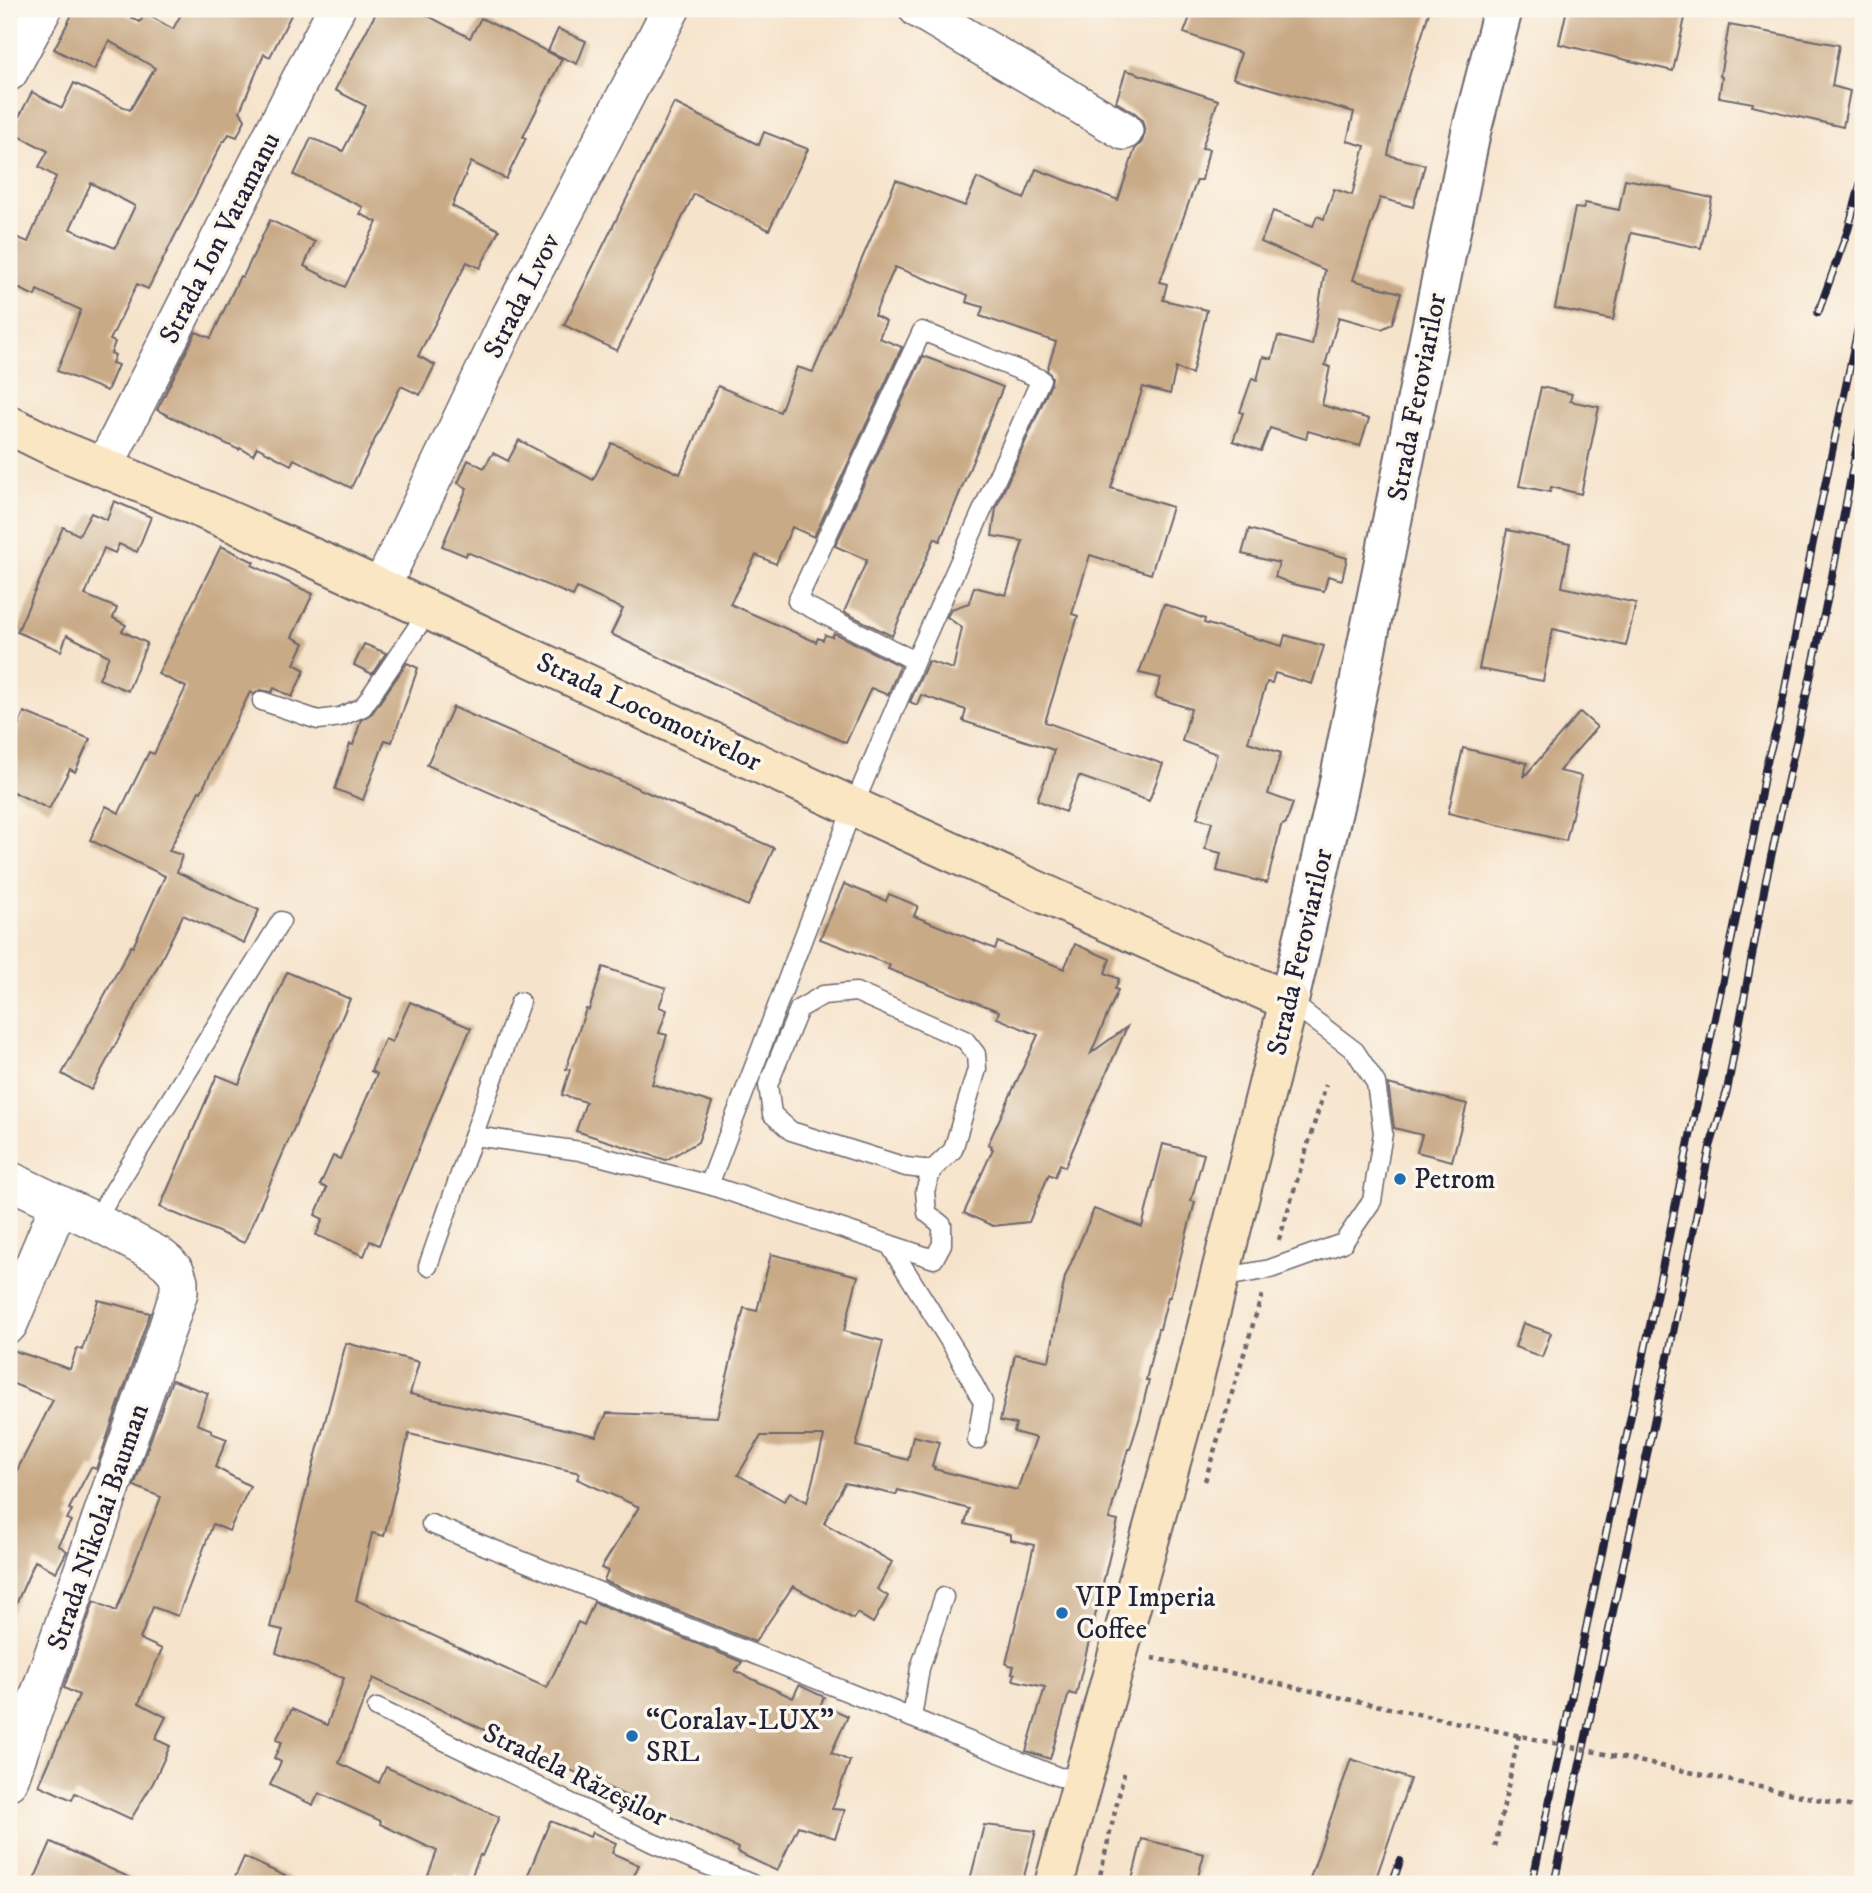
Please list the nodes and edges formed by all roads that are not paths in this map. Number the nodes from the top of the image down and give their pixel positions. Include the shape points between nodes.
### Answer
1 (43, 9) edge
2 (336, 9) edge
3 (671, 9) edge
4 (918, 9) edge
5 (1503, 9) edge
6 (9, 72) edge
7 (1124, 131) dead end
8 (9, 425) edge
9 (104, 467) junction
10 (381, 588) junction
11 (429, 610) junction
12 (915, 661) junction
13 (262, 701) dead end
14 (853, 807) junction
15 (281, 921) dead end
16 (1289, 1001) junction
17 (520, 1002) dead end
18 (474, 1136) junction
19 (932, 1170) junction
20 (9, 1180) edge
21 (709, 1185) junction
22 (59, 1205) junction
23 (95, 1221) junction
24 (889, 1244) junction
25 (428, 1266) dead end
26 (1220, 1278) junction
27 (9, 1324) edge
28 (977, 1440) dead end
29 (430, 1524) dead end
30 (944, 1597) dead end
31 (377, 1708) dead end
32 (912, 1718) junction
33 (1084, 1778) junction
34 (9, 1781) edge
35 (752, 1884) edge
36 (1054, 1884) edge

1 - 6 street
2 - 9 street, Strada Ion Vatamanu
3 - 10 street, Strada Lvov via 511,315
4 - 7 street
5 - 16 street, Strada Feroviarilor via 1471,132 1338,789
8 - 9 main road, Strada Locomotivelor
9 - 10 main road, Strada Locomotivelor
10 - 11 main road, Strada Locomotivelor
11 - 13 lane via 363,707 317,720
11 - 14 main road, Strada Locomotivelor
12 - 12 lane via 797,601 922,331 1041,379
12 - 14 lane
14 - 16 main road, Strada Locomotivelor
14 - 21 lane
15 - 23 lane
16 - 26 main road, Strada Feroviarilor
16 - 26 lane via 1355,1051 1376,1083 1383,1133 1372,1201 1343,1243 1270,1269
17 - 18 lane
18 - 21 lane via 580,1152
18 - 25 lane
19 - 19 lane via 906,1167 791,1131 772,1114 768,1085 799,1009 823,995 856,992 965,1040 976,1054 977,1069 953,1150
19 - 24 lane via 925,1191 927,1213 942,1224 942,1244 934,1259
20 - 22 street
21 - 24 lane
22 - 23 street
22 - 27 street
23 - 34 street, Strada Nikolai Bauman via 168,1263 176,1272 179,1292
24 - 28 lane via 983,1402
26 - 33 main road, Strada Feroviarilor
29 - 32 lane
30 - 32 lane via 920,1668
31 - 35 lane, Stradela Răzeșilor via 653,1843
32 - 33 lane via 1059,1777
33 - 36 main road, Strada Feroviarilor

